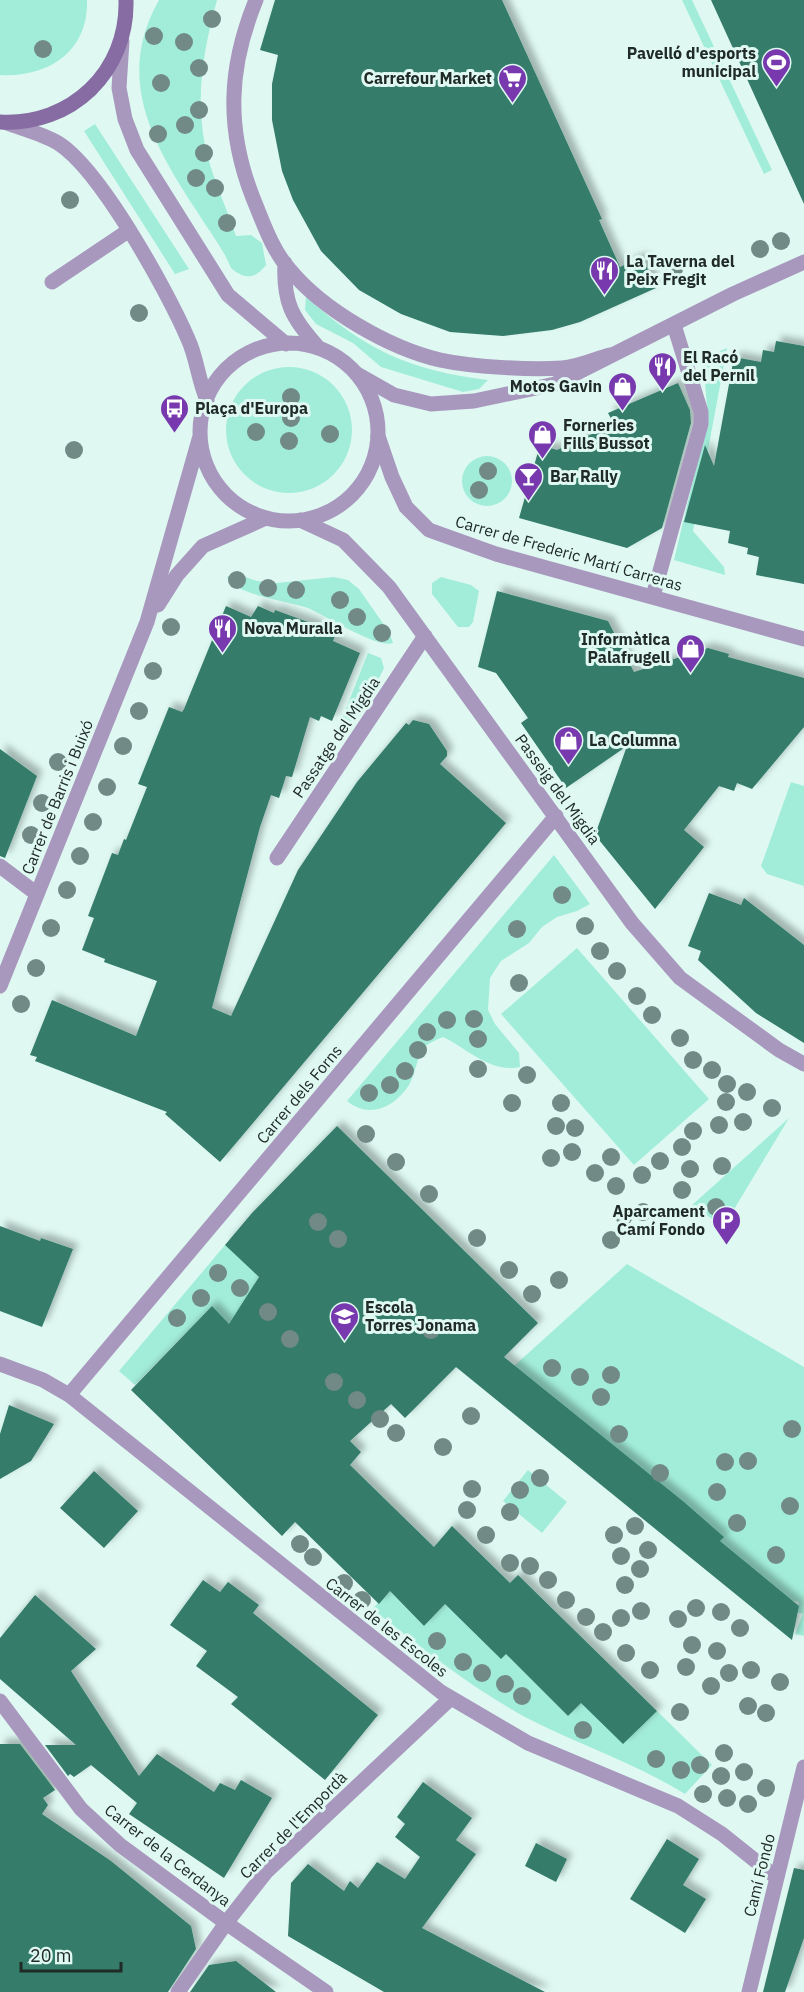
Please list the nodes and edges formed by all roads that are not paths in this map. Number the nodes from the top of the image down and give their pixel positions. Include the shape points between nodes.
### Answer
1 (256, 0) edge
2 (129, 3) edge
3 (122, 36) junction
4 (4, 123) edge
5 (128, 231) junction
6 (804, 262) edge
7 (285, 263) junction
8 (797, 272) edge
9 (52, 282) dead end
10 (674, 325) junction
11 (286, 344) junction
12 (317, 346) junction
13 (610, 355) junction
14 (357, 374) junction
15 (207, 399) junction
16 (200, 436) junction
17 (378, 436) junction
18 (266, 518) junction
19 (300, 520) junction
20 (652, 596) junction
21 (147, 622) junction
22 (425, 636) junction
23 (804, 639) edge
24 (556, 816) junction
25 (277, 858) dead end
26 (0, 866) edge
27 (37, 894) junction
28 (0, 986) edge
29 (804, 1064) edge
30 (0, 1364) edge
31 (69, 1395) junction
32 (451, 1698) junction
33 (1, 1704) edge
34 (804, 1767) edge
35 (777, 1878) junction
36 (226, 1923) junction
37 (178, 1992) edge
38 (326, 1992) edge
39 (749, 1992) edge

1 - 7 street via 244,29 232,117 241,167 266,230
2 - 3 main road
3 - 4 main road via 109,69 83,97 47,117
3 - 11 street via 119,88 124,119 137,150 228,295
4 - 5 street via 58,143 91,175
5 - 9 street
5 - 15 street via 171,302 189,341 197,377
6 - 8 street
7 - 12 street via 286,298 294,319
7 - 13 street via 326,305 390,342 440,360 514,368 564,368
8 - 10 street
10 - 13 street
10 - 20 street via 701,412 701,424
11 - 12 street
11 - 15 street via 249,352 228,366
12 - 14 street via 341,359
13 - 14 street via 555,384 474,401 431,404 394,394
14 - 17 street via 373,403
15 - 16 street
16 - 18 street via 205,464 219,487 240,506
16 - 21 street, Carrer de Barris i Buixó
17 - 19 street via 372,466 355,492 330,511
17 - 20 street, Carrer de Frederic Martí Carreras via 406,507 429,530 496,554
18 - 19 street
18 - 21 street, Carrer de Barris i Buixó via 203,546 177,575
19 - 22 street, Passeig del Migdia via 344,540 389,587
20 - 23 street, Carrer de Frederic Martí Carreras
21 - 27 street, Carrer de Barris i Buixó
22 - 24 street, Passeig del Migdia
22 - 25 street, Passatge del Migdia
24 - 29 street, Passeig del Migdia via 632,922 680,978
24 - 31 street, Carrer dels Forns
26 - 27 street
27 - 28 street, Carrer de Barris i Buixó
30 - 31 street, Carrer de les Escoles via 43,1380
31 - 32 street, Carrer de les Escoles via 392,1656
32 - 35 street, Carrer de les Escoles via 528,1743 678,1806 722,1834
32 - 36 street, Carrer de l'Empordà via 266,1872
33 - 36 street, Carrer de la Cerdanya via 81,1809 120,1845
34 - 35 street, Camí Fondo
35 - 39 street, Camí Fondo
36 - 37 street, Carrer de l'Empordà
36 - 38 street, Carrer de la Cerdanya

